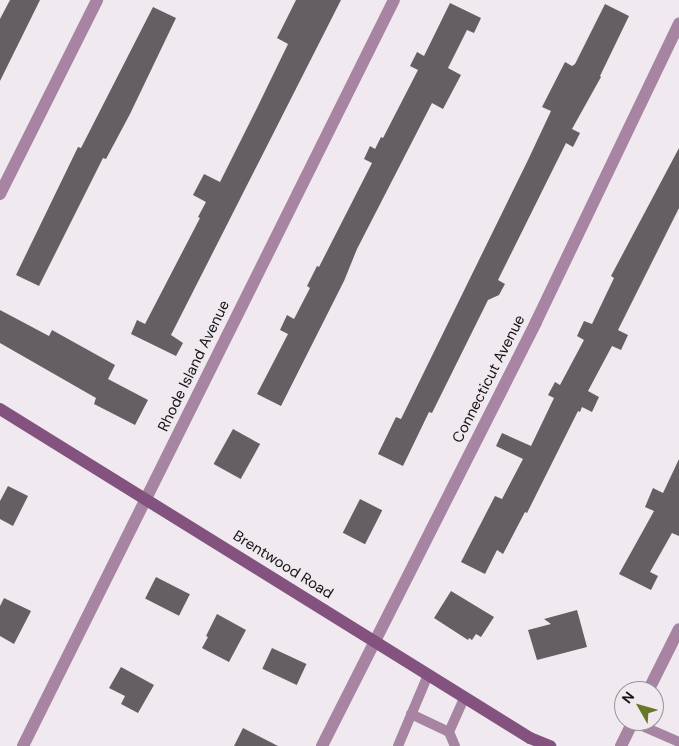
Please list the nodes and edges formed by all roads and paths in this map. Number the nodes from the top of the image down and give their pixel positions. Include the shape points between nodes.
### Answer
1 (97, 0) edge
2 (394, 0) edge
3 (679, 24) edge
4 (0, 194) edge
5 (0, 409) edge
6 (147, 498) junction
7 (679, 629) edge
8 (375, 643) junction
9 (428, 675) junction
10 (653, 681) edge
11 (464, 698) junction
12 (411, 714) junction
13 (628, 731) edge
14 (654, 731) edge
15 (449, 732) junction
16 (528, 742) edge
17 (679, 742) edge
18 (23, 746) edge
19 (322, 746) edge
20 (398, 746) edge
21 (455, 746) edge
22 (550, 746) edge
23 (621, 746) edge

1 - 4 street
2 - 6 street, Rhode Island Avenue
3 - 8 street, Connecticut Avenue via 536,322
5 - 6 street, Brentwood Road
6 - 8 street, Brentwood Road
6 - 18 street, Rhode Island Avenue
7 - 10 street
8 - 9 street, Brentwood Road
8 - 19 street, Connecticut Avenue
9 - 11 street, Brentwood Road
9 - 12 lane
11 - 15 lane
11 - 16 street, Brentwood Road
12 - 15 lane
12 - 20 lane
13 - 23 street
14 - 17 lane
15 - 21 lane
16 - 22 street, Brentwood Road

